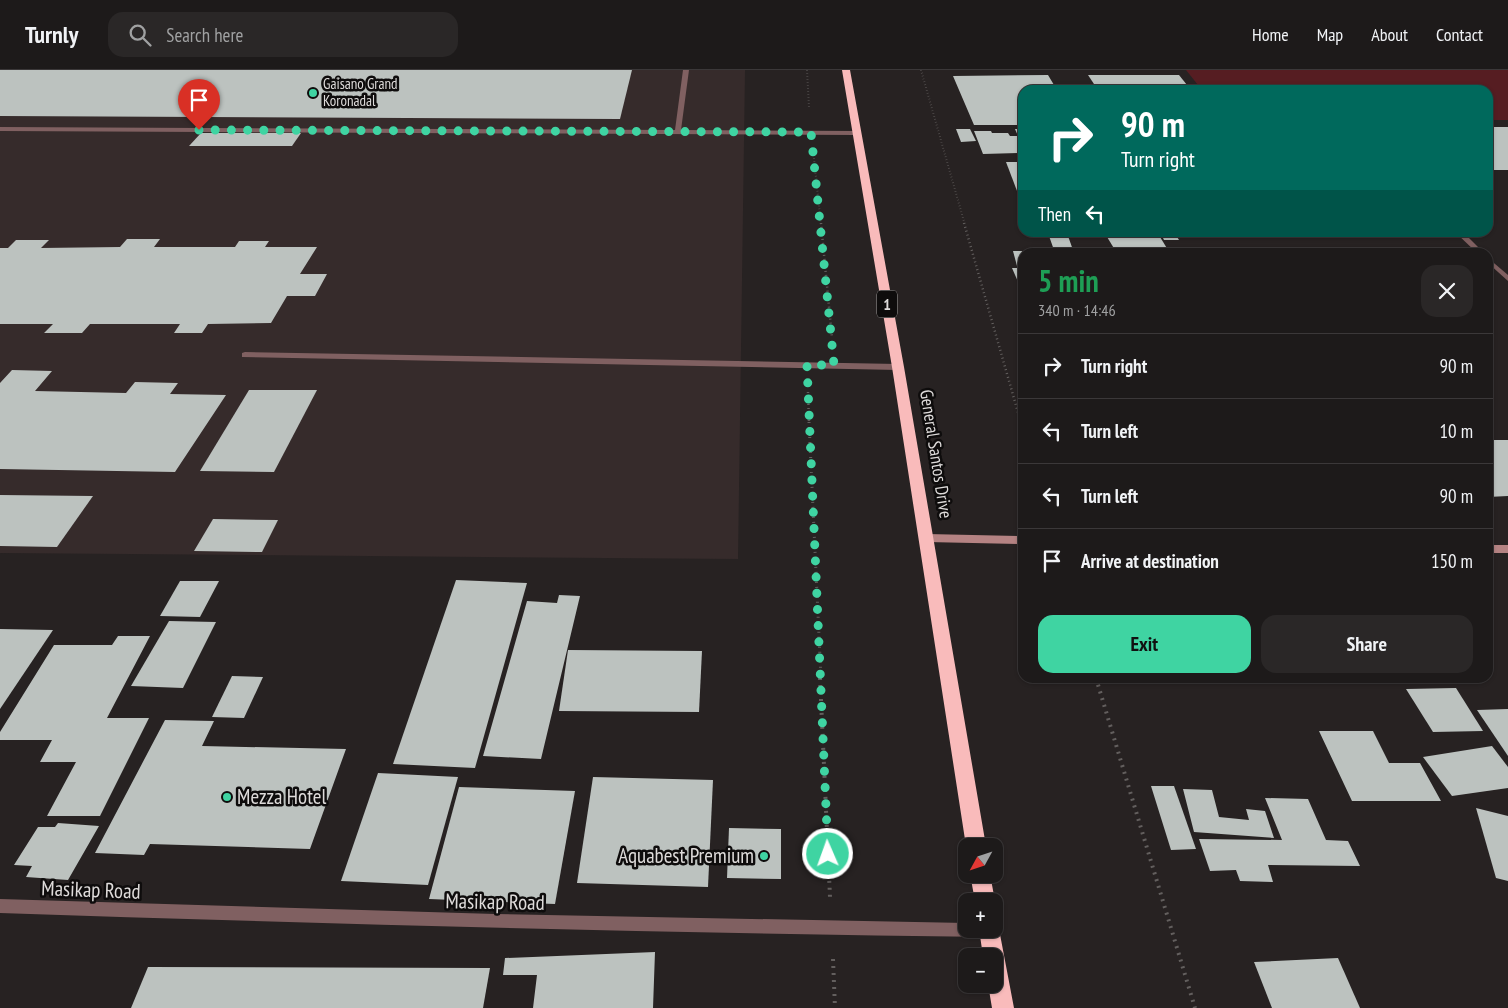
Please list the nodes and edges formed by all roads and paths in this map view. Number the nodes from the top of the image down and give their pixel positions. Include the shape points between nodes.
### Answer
1 (686, 70) edge
2 (806, 70) edge
3 (846, 70) edge
4 (921, 70) edge
5 (0, 129) edge
6 (678, 132) junction
7 (811, 132) junction
8 (856, 133) junction
9 (1464, 237) edge
10 (1476, 248) edge
11 (1493, 265) edge
12 (1508, 279) edge
13 (245, 355) dead end
14 (807, 365) junction
15 (834, 365) junction
16 (898, 367) junction
17 (1018, 413) edge
18 (927, 538) junction
19 (1018, 540) edge
20 (1493, 549) edge
21 (1508, 549) edge
22 (1098, 683) edge
23 (975, 838) edge
24 (0, 906) edge
25 (831, 929) junction
26 (958, 930) edge
27 (990, 938) edge
28 (835, 1008) edge
29 (1003, 1008) edge
30 (1195, 1008) edge

1 - 6 street
2 - 7 path
3 - 8 highway, General Santos Drive / 1
4 - 17 path
5 - 6 street
6 - 7 street
7 - 8 street
7 - 15 path
8 - 16 highway, General Santos Drive / 1
9 - 10 street
11 - 12 street
13 - 14 street
14 - 15 street
14 - 25 path
15 - 16 street
16 - 18 highway, General Santos Drive / 1
18 - 19 street
18 - 23 highway, General Santos Drive / 1
20 - 21 street
22 - 30 path
24 - 25 street, Masikap Road via 305,917
25 - 26 street, Masikap Road
25 - 28 path
27 - 29 highway

